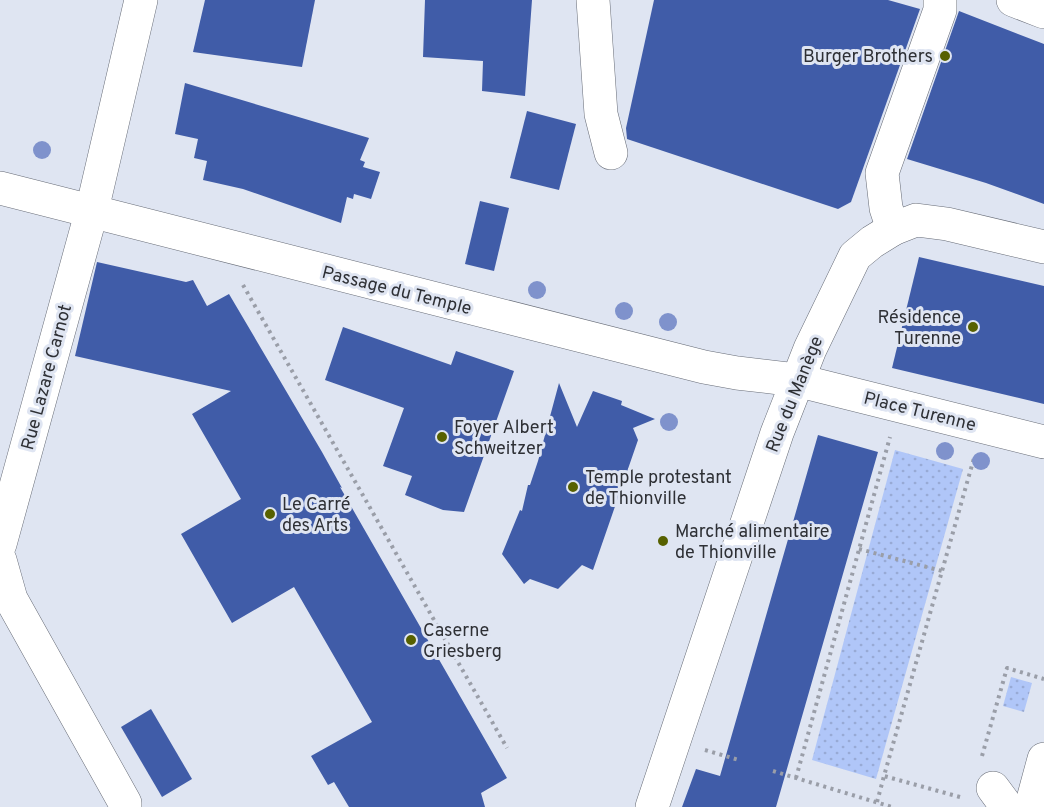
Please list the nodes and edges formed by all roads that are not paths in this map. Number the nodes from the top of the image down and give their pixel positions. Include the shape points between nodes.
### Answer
1 (141, 0) edge
2 (593, 0) edge
3 (940, 0) edge
4 (1012, 0) edge
5 (1044, 12) edge
6 (611, 153) dead end
7 (0, 188) edge
8 (92, 210) junction
9 (893, 229) junction
10 (1044, 247) edge
11 (796, 380) junction
12 (1044, 442) edge
13 (0, 544) edge
14 (0, 560) edge
15 (1044, 759) edge
16 (125, 807) edge
17 (652, 807) edge
18 (1031, 807) edge

1 - 8 street, Rue Lazare Carnot
2 - 6 street via 601,114
3 - 9 street via 940,10 882,173
4 - 5 street
7 - 8 street, Passage du Temple
8 - 11 street, Passage du Temple via 704,367
8 - 13 street, Rue Lazare Carnot
9 - 10 street, Rue du Manège via 916,220
9 - 11 street, Rue du Manège via 855,256
11 - 12 street, Place Turenne
11 - 17 street, Rue du Manège
14 - 16 street via 11,599
15 - 18 street

